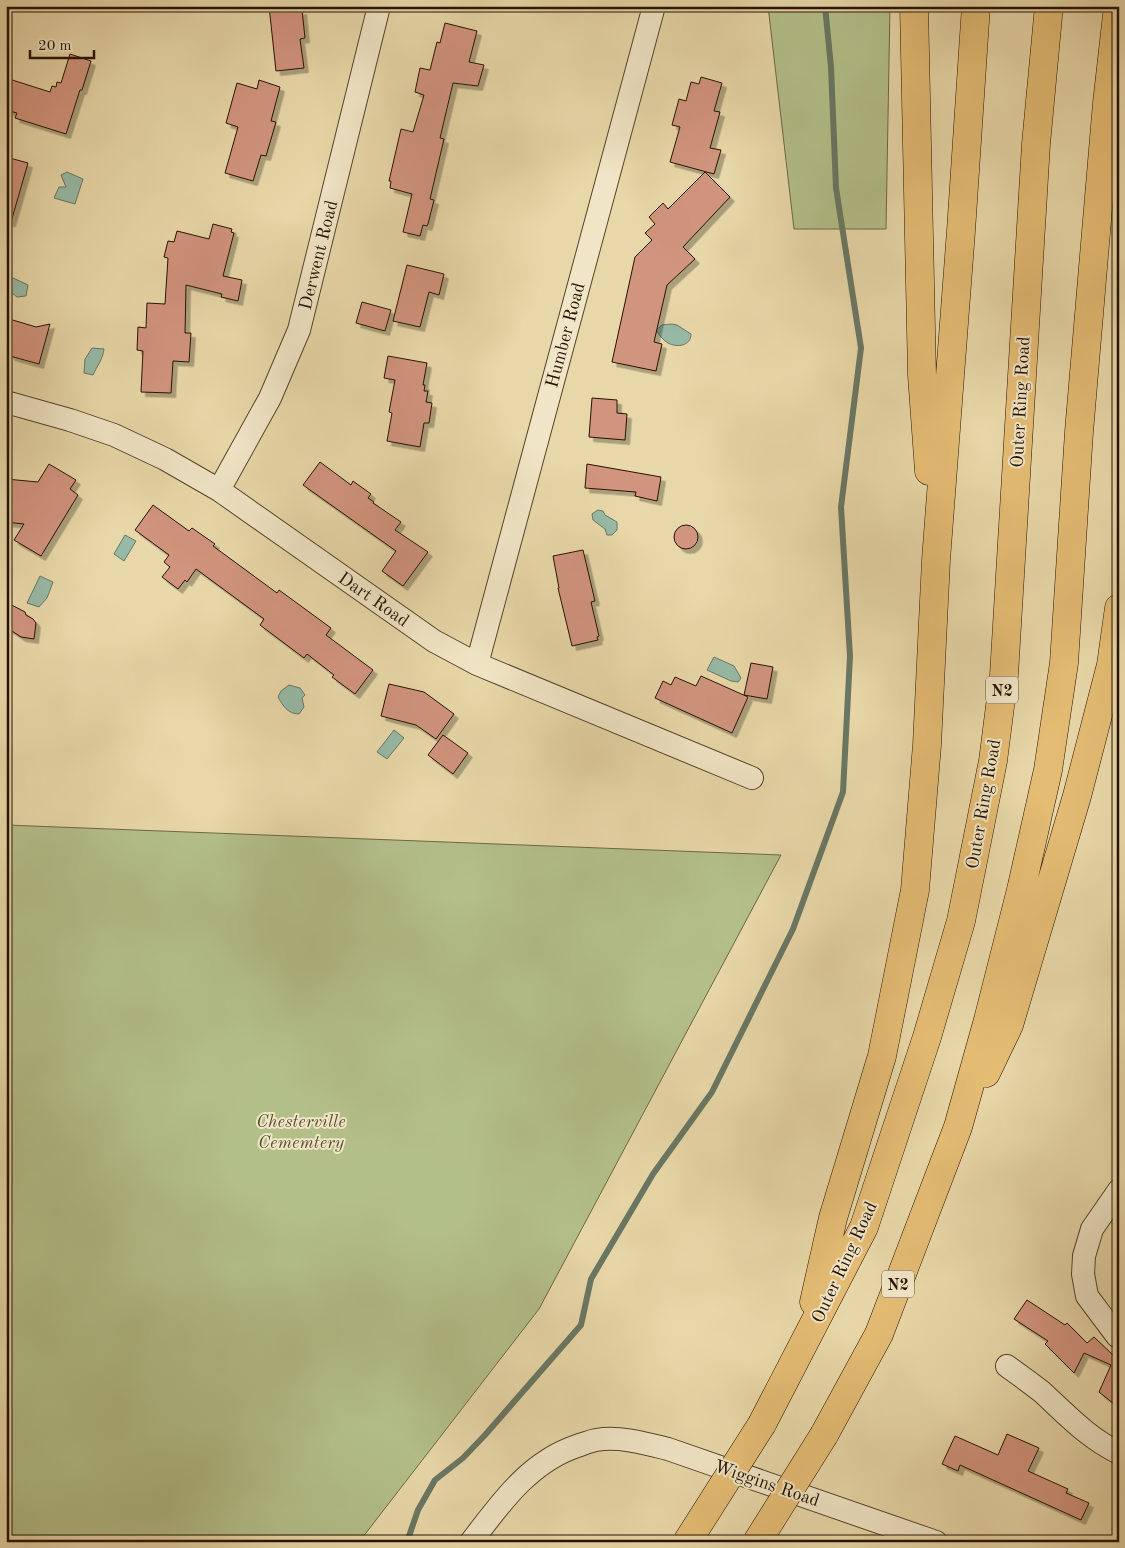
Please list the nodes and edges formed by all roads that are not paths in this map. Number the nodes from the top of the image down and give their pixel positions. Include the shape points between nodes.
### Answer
1 (379, 6) edge
2 (654, 6) edge
3 (914, 6) edge
4 (976, 6) edge
5 (1049, 6) edge
6 (1118, 6) edge
7 (6, 402) edge
8 (219, 490) junction
9 (936, 560) junction
10 (1119, 608) edge
11 (477, 664) junction
12 (752, 778) dead end
13 (958, 1128) junction
14 (1119, 1190) edge
15 (1117, 1336) dead end
16 (805, 1343) junction
17 (1007, 1366) dead end
18 (1119, 1454) edge
19 (471, 1542) edge
20 (687, 1542) edge
21 (757, 1542) edge
22 (936, 1542) edge

1 - 8 street, Derwent Road via 299,330 270,398
2 - 11 street, Humber Road
3 - 9 highway via 922,375
4 - 9 highway
5 - 16 highway, Outer Ring Road / N2 via 1036,144 1004,675 993,761 961,920 921,1056 864,1227
6 - 13 highway, N2 via 1080,422 1063,672 1048,770 1022,890
7 - 8 street, Dart Road via 114,435 165,458
8 - 11 street, Dart Road via 434,641
9 - 16 highway via 927,745 915,890 882,1056 833,1218
10 - 13 highway via 1111,665 1009,1025
11 - 12 street, Dart Road
13 - 21 highway, N2, bridge via 879,1334 824,1435
14 - 15 street via 1092,1229 1084,1256 1083,1274 1087,1296
16 - 20 highway, Outer Ring Road / N2, bridge via 762,1424
17 - 18 street via 1040,1391 1074,1424
19 - 22 street, Wiggins Road via 508,1494 535,1468 568,1449 595,1440 628,1440 668,1449

